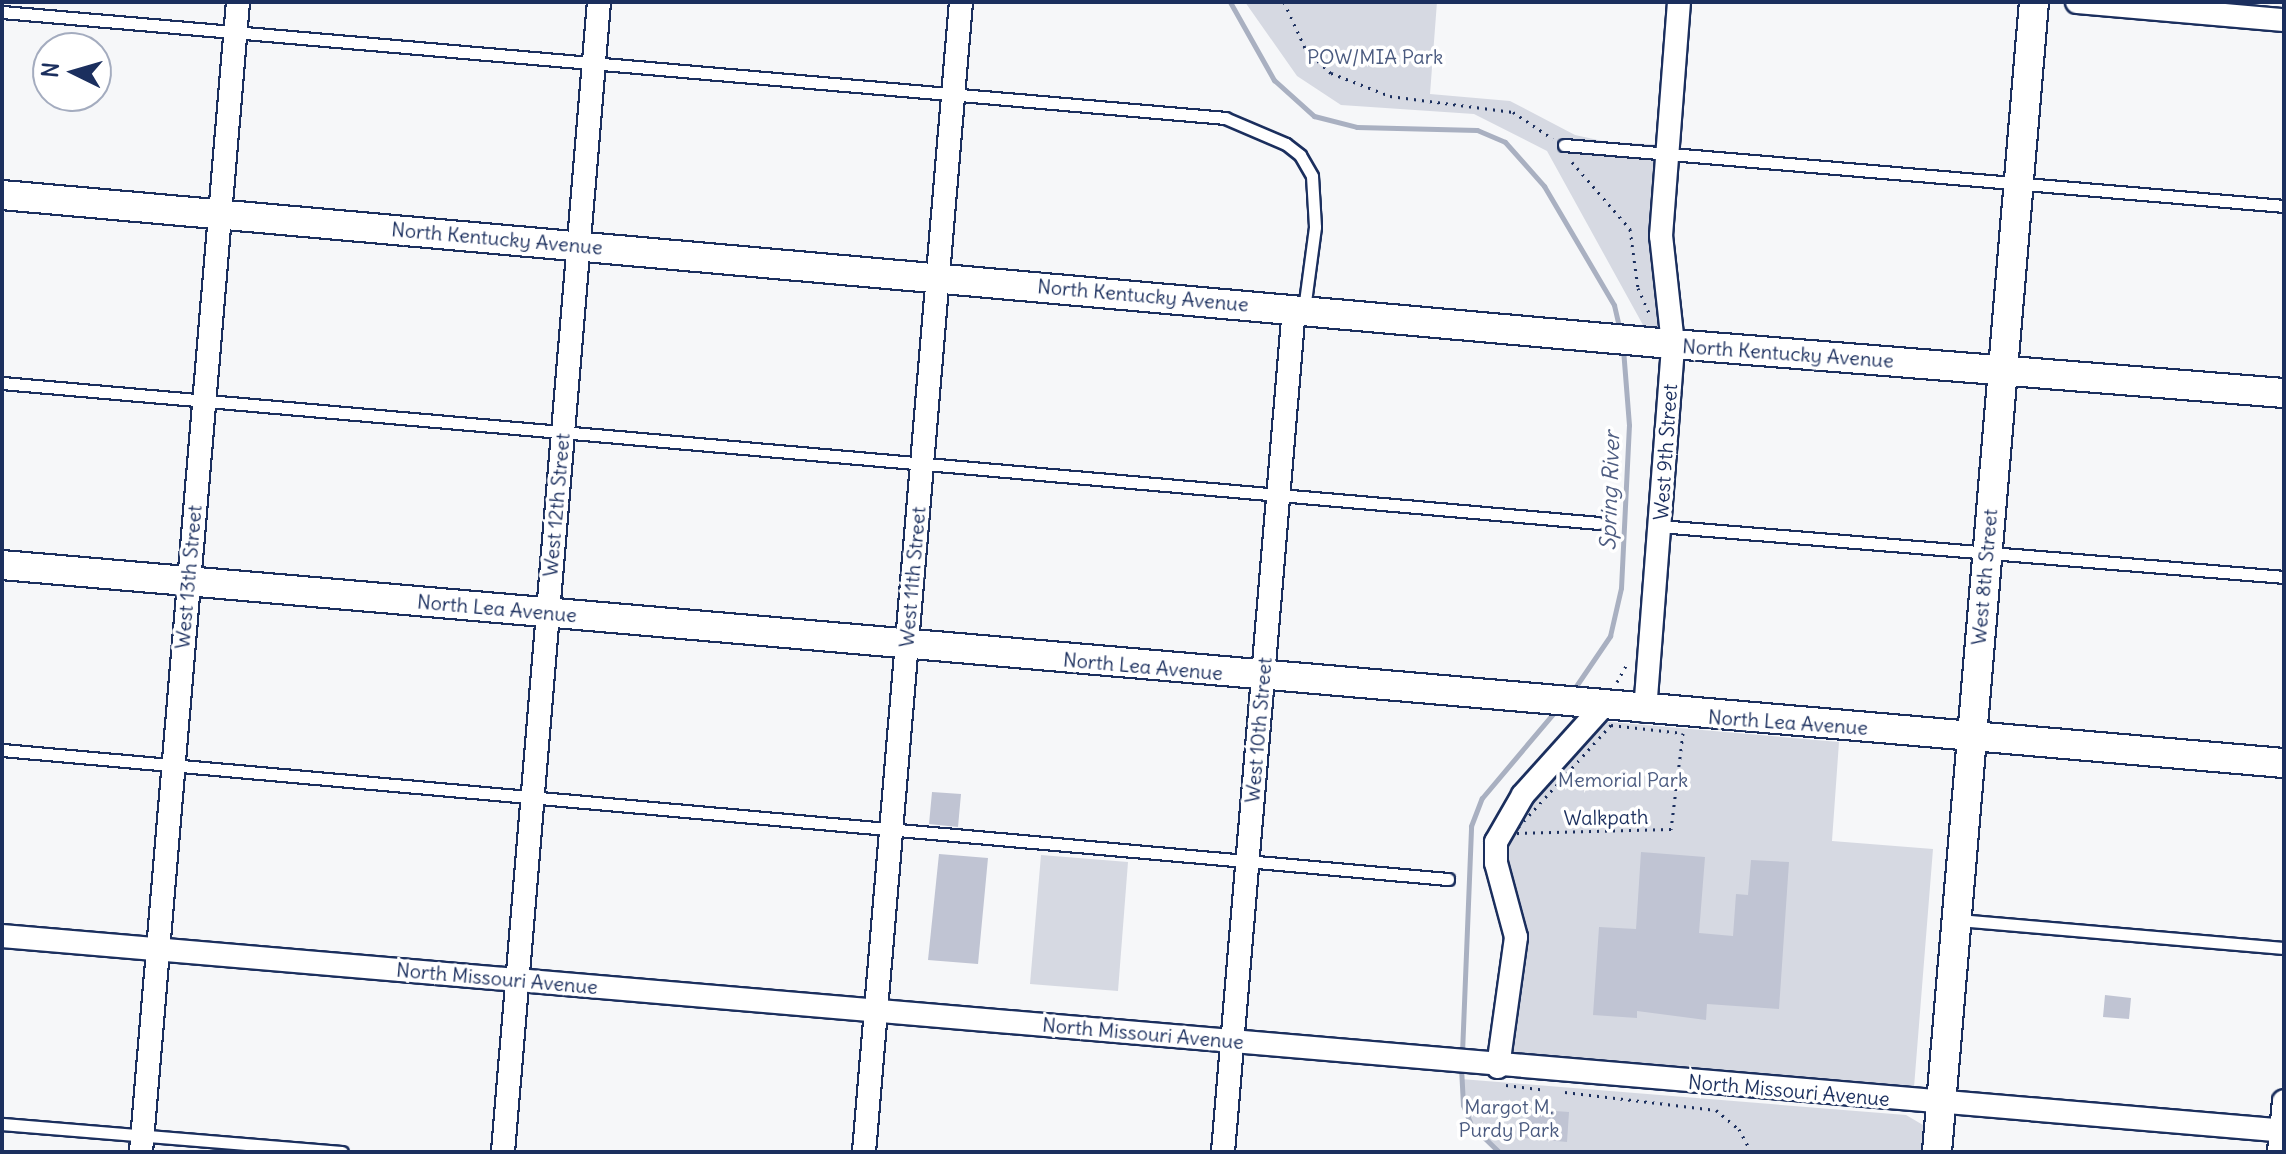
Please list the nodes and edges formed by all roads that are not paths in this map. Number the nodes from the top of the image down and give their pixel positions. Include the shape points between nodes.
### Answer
1 (238, 2) edge
2 (599, 2) edge
3 (961, 2) edge
4 (1679, 2) edge
5 (2034, 2) edge
6 (2077, 2) edge
7 (2, 12) edge
8 (2284, 20) edge
9 (235, 33) junction
10 (593, 63) junction
11 (951, 93) junction
12 (1564, 145) road end
13 (1667, 153) junction
14 (2018, 185) junction
15 (2, 195) edge
16 (2284, 206) edge
17 (219, 214) junction
18 (577, 245) junction
19 (937, 277) junction
20 (1299, 309) junction
21 (1673, 344) junction
22 (2002, 369) junction
23 (2, 383) edge
24 (2284, 393) edge
25 (203, 399) junction
26 (562, 429) junction
27 (922, 461) junction
28 (1278, 494) junction
29 (1598, 523) dead end
30 (1659, 526) junction
31 (1986, 551) junction
32 (2, 565) edge
33 (2284, 577) edge
34 (188, 581) junction
35 (547, 612) junction
36 (907, 645) junction
37 (1262, 677) junction
38 (1596, 705) junction
39 (1645, 711) junction
40 (1971, 735) junction
41 (2, 750) edge
42 (2284, 763) edge
43 (173, 764) junction
44 (530, 795) junction
45 (891, 829) junction
46 (1247, 861) junction
47 (1448, 879) dead end
48 (1956, 920) junction
49 (2, 936) edge
50 (2284, 948) edge
51 (157, 950) junction
52 (515, 979) junction
53 (876, 1009) junction
54 (1233, 1041) junction
55 (1498, 1067) junction
56 (2284, 1101) edge
57 (1941, 1102) junction
58 (2, 1124) edge
59 (2282, 1138) edge
60 (141, 1144) edge
61 (342, 1152) edge
62 (503, 1152) edge
63 (864, 1152) edge
64 (1223, 1152) edge
65 (1937, 1152) edge

1 - 9 street, West 13th Street
2 - 10 street, West 12th Street
3 - 11 street, West 11th Street
4 - 13 street, West 9th Street
5 - 14 street, West 8th Street
6 - 8 street
7 - 9 lane
9 - 10 lane
9 - 17 street, West 13th Street
10 - 11 lane
10 - 18 street, West 12th Street
11 - 19 street, West 11th Street
11 - 20 lane via 1210,115 1286,144 1304,160 1315,188
12 - 13 lane
13 - 14 lane
13 - 21 street, West 9th Street via 1661,236
14 - 16 lane
14 - 22 street, West 8th Street
15 - 17 street, North Kentucky Avenue
17 - 18 street, North Kentucky Avenue
17 - 25 street, West 13th Street
18 - 19 street, North Kentucky Avenue
18 - 26 street, West 12th Street
19 - 20 street, North Kentucky Avenue
19 - 27 street, West 11th Street
20 - 21 street, North Kentucky Avenue
20 - 28 street, West 10th Street
21 - 22 street, North Kentucky Avenue
21 - 30 street, West 9th Street
22 - 24 street, North Kentucky Avenue
22 - 31 street, West 8th Street
23 - 25 lane
25 - 26 lane
25 - 34 street, West 13th Street
26 - 27 lane
26 - 35 street, West 12th Street
27 - 28 lane
27 - 36 street, West 11th Street
28 - 29 lane
28 - 37 street, West 10th Street
30 - 31 lane
30 - 39 street, West 9th Street
31 - 33 lane
31 - 40 street, West 8th Street
32 - 34 street, North Lea Avenue
34 - 35 street, North Lea Avenue
34 - 43 street, West 13th Street
35 - 36 street, North Lea Avenue
35 - 44 street, West 12th Street
36 - 37 street, North Lea Avenue
36 - 45 street, West 11th Street
37 - 38 street, North Lea Avenue
37 - 46 street, West 10th Street
38 - 39 street, North Lea Avenue
38 - 55 street via 1581,736 1523,795 1496,842 1496,863 1511,902 1516,937
39 - 40 street, North Lea Avenue
40 - 42 street, North Lea Avenue
40 - 48 street, West 8th Street
41 - 43 lane
43 - 44 lane
43 - 51 street, West 13th Street
44 - 45 lane
44 - 52 street, West 12th Street
45 - 46 lane
45 - 53 street, West 11th Street
46 - 47 lane
46 - 54 street, West 10th Street
48 - 50 lane
48 - 57 street, West 8th Street
49 - 51 street, North Missouri Avenue
51 - 52 street, North Missouri Avenue
51 - 60 street, West 13th Street
52 - 53 street, North Missouri Avenue
52 - 62 street, West 12th Street
53 - 54 street, North Missouri Avenue
53 - 63 street, West 11th Street
54 - 55 street, North Missouri Avenue
54 - 64 street, West 10th Street
55 - 57 street, North Missouri Avenue
56 - 59 street
57 - 59 street, North Missouri Avenue
57 - 65 street, West 8th Street
58 - 60 lane
60 - 61 lane

